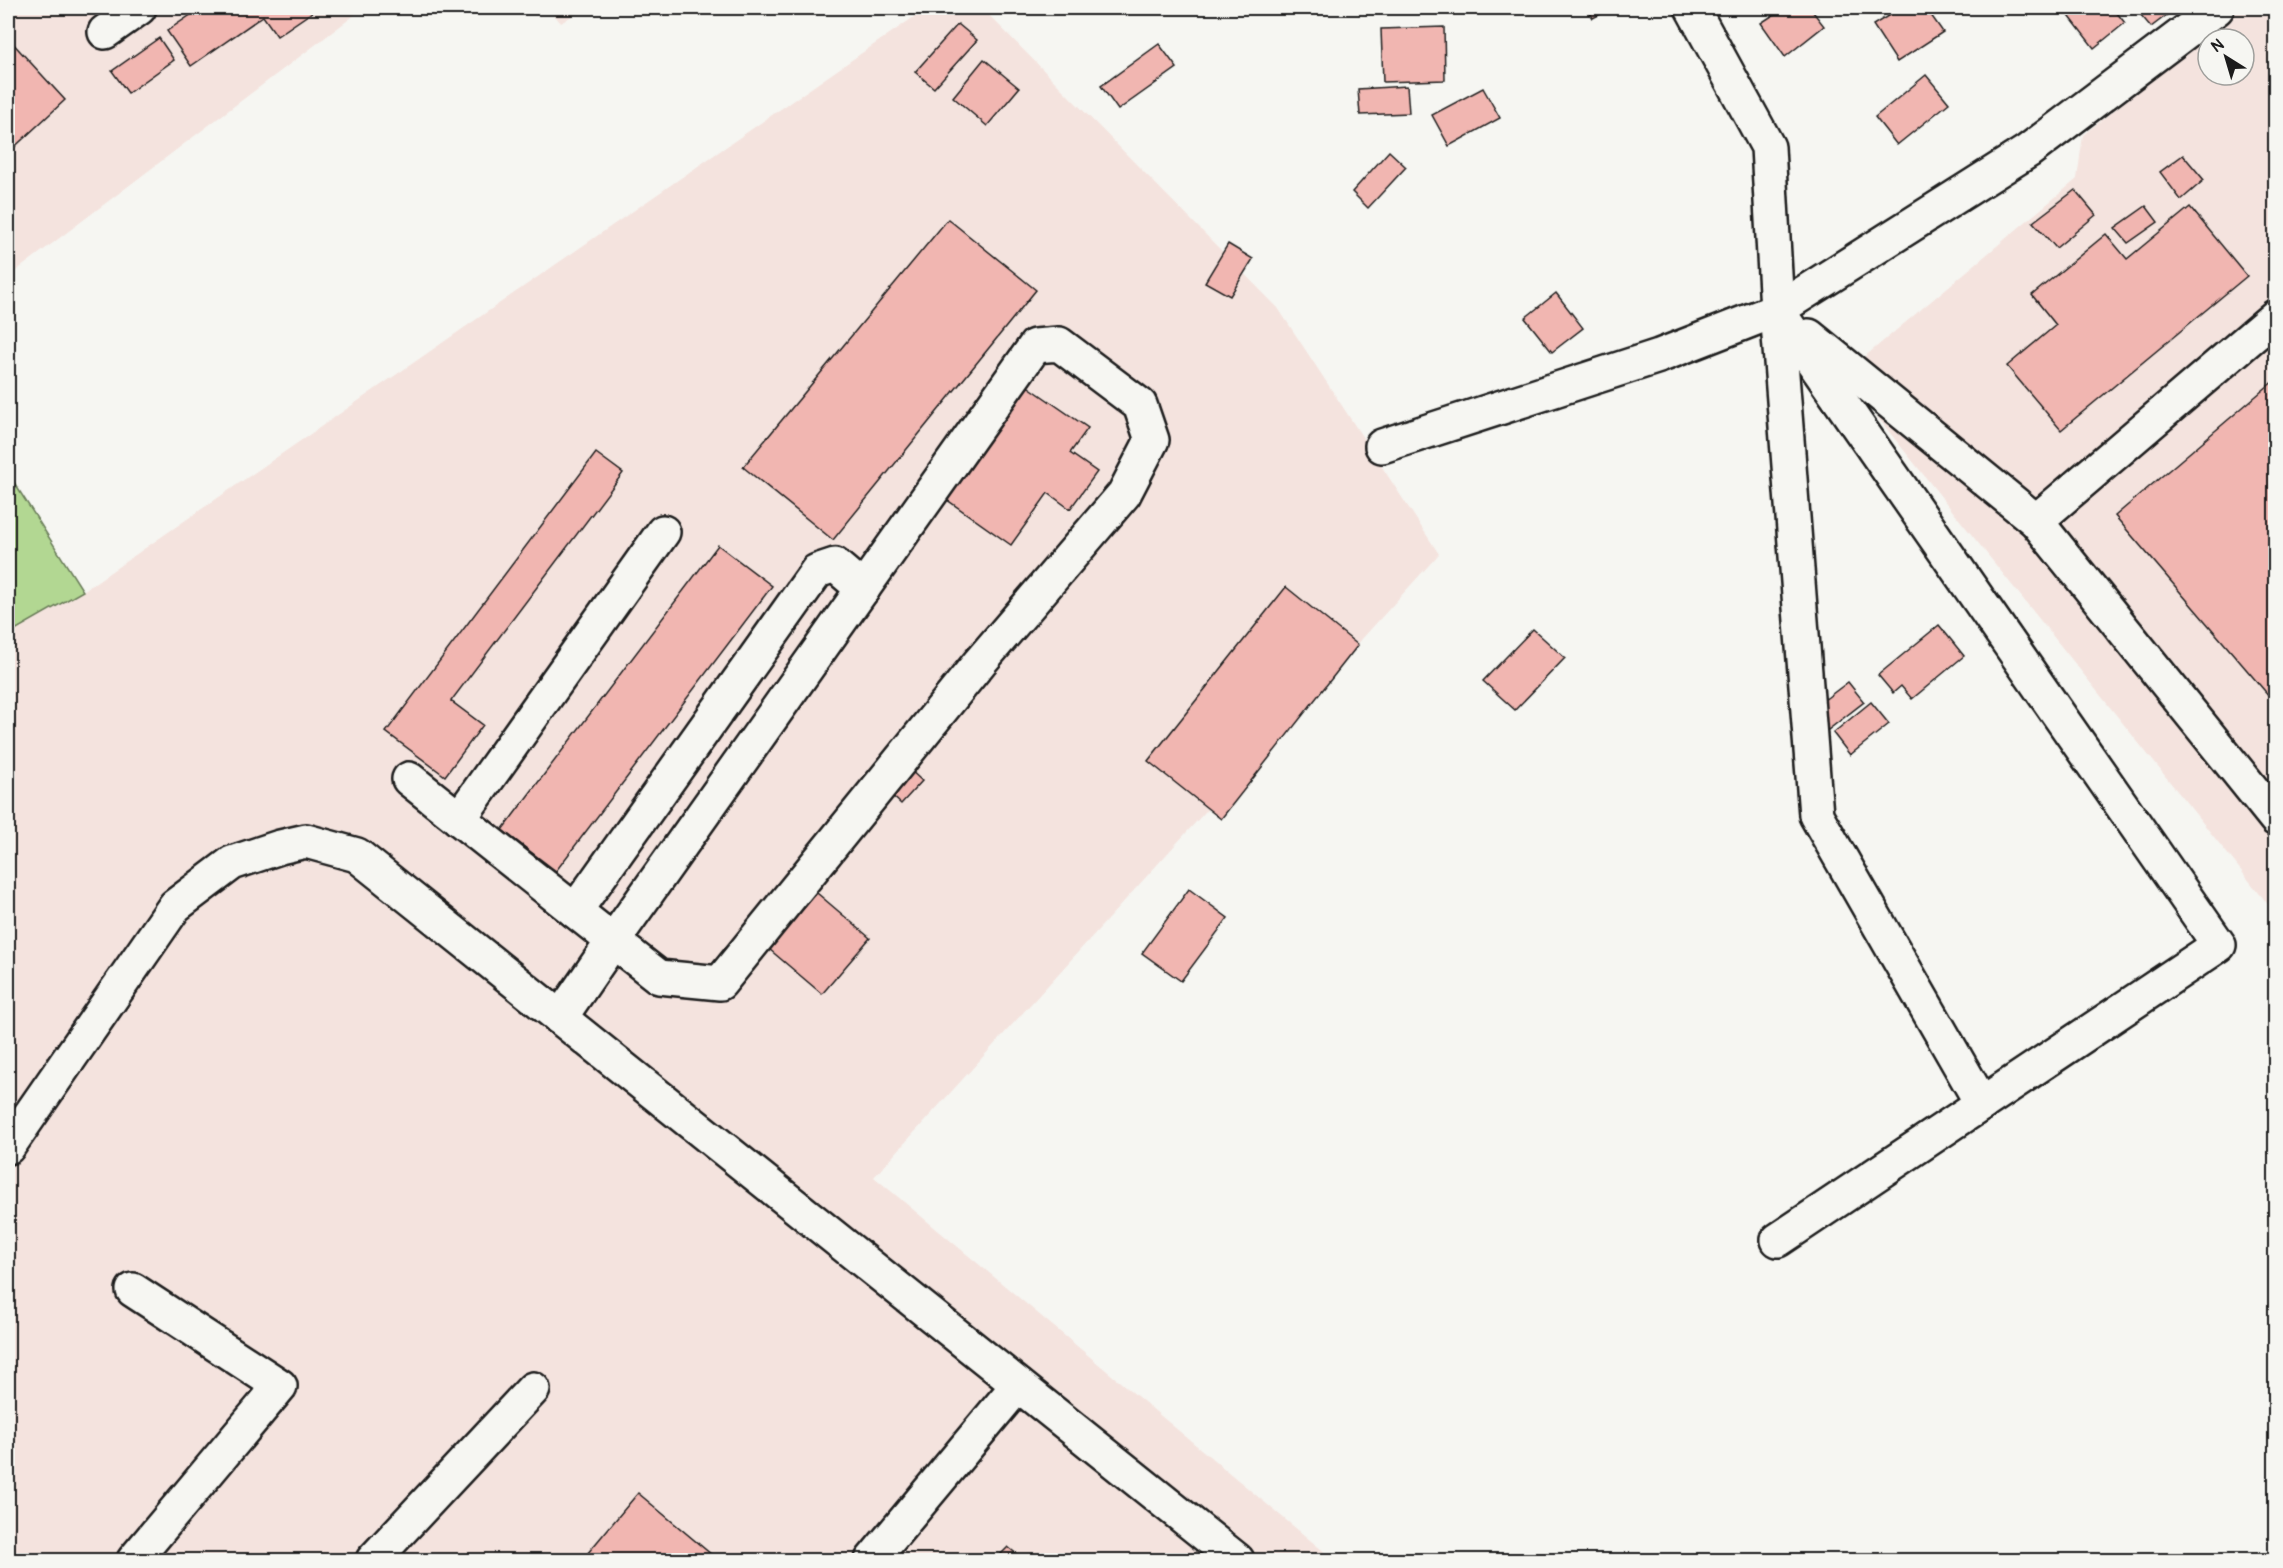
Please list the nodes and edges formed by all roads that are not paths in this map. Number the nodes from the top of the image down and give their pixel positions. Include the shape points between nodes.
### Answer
1 (139, 8) edge
2 (1692, 8) edge
3 (2217, 8) edge
4 (105, 32) dead end
5 (1777, 310) junction
6 (2276, 316) edge
7 (1382, 446) dead end
8 (2036, 521) junction
9 (663, 532) dead end
10 (862, 589) junction
11 (409, 779) dead end
12 (459, 819) junction
13 (2276, 819) edge
14 (575, 911) junction
15 (613, 941) junction
16 (560, 1017) junction
17 (1982, 1104) junction
18 (8, 1147) edge
19 (1778, 1240) dead end
20 (133, 1290) dead end
21 (1018, 1385) junction
22 (533, 1389) dead end
23 (134, 1560) edge
24 (374, 1560) edge
25 (872, 1560) edge
26 (1237, 1560) edge

1 - 4 street
2 - 5 street via 1768,147
3 - 5 street via 2028,151
5 - 7 street via 1659,356
5 - 8 street
5 - 17 street via 1816,815
5 - 17 street via 2219,945
6 - 8 street
8 - 13 street
9 - 12 street
10 - 14 street via 836,565 817,571
10 - 15 street
10 - 15 street via 1035,346 1059,344 1140,405 1152,440 1124,494 980,662 720,983 659,977
11 - 12 street
12 - 14 street
14 - 15 street
15 - 16 street
16 - 18 street via 357,855 306,841 232,863 175,906
16 - 21 street
17 - 19 street
20 - 23 street via 280,1386
21 - 25 street
21 - 26 street
22 - 24 street

